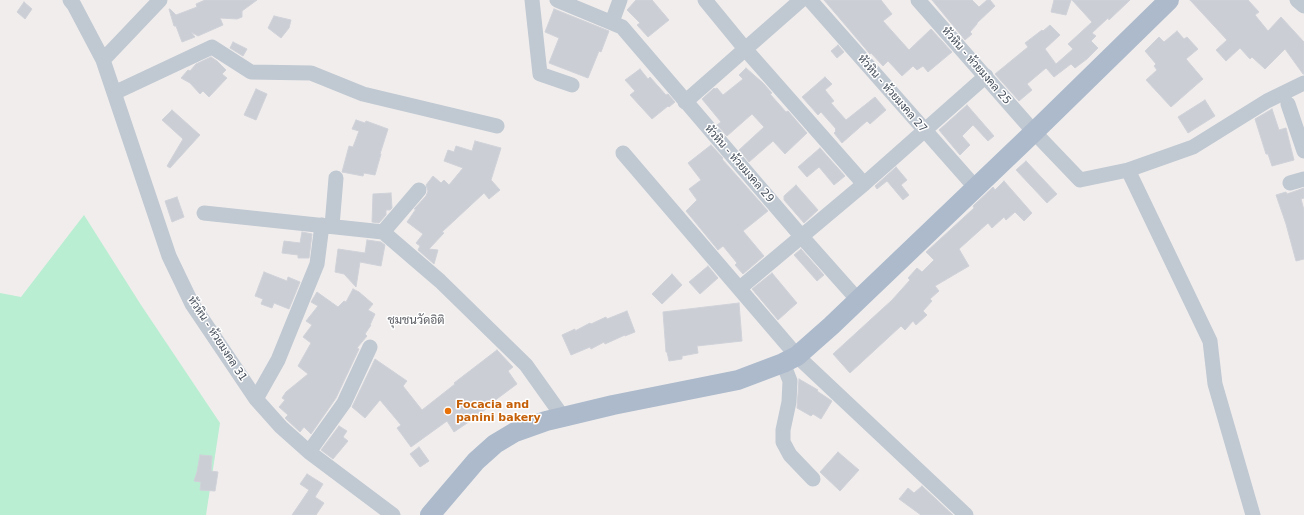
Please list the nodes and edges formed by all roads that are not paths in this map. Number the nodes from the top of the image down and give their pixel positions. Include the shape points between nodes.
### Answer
1 (70, 0) edge
2 (160, 0) edge
3 (532, 0) edge
4 (558, 0) edge
5 (620, 0) edge
6 (705, 0) edge
7 (801, 0) edge
8 (810, 0) edge
9 (918, 0) edge
10 (1168, 0) edge
11 (1297, 0) edge
12 (1304, 6) edge
13 (617, 24) junction
14 (746, 50) junction
15 (103, 60) junction
16 (986, 76) junction
17 (1304, 83) edge
18 (572, 85) dead end
19 (114, 93) junction
20 (685, 102) junction
21 (1288, 104) dead end
22 (497, 126) dead end
23 (924, 130) junction
24 (1034, 132) junction
25 (1304, 151) edge
26 (623, 153) dead end
27 (1128, 170) junction
28 (336, 178) dead end
29 (864, 184) junction
30 (975, 187) junction
31 (420, 190) dead end
32 (204, 213) dead end
33 (327, 225) junction
34 (383, 232) junction
35 (802, 237) junction
36 (740, 288) junction
37 (858, 300) junction
38 (370, 347) dead end
39 (790, 359) junction
40 (256, 398) junction
41 (563, 417) junction
42 (309, 452) junction
43 (813, 479) dead end
44 (393, 515) edge
45 (430, 515) edge
46 (966, 515) edge
47 (1253, 515) edge

1 - 15 street, หัวหิน - ห้วยมงคล 31
2 - 15 street
3 - 18 street via 540,74
4 - 13 street
5 - 13 street
6 - 14 street
7 - 14 street
8 - 23 street, หัวหิน - ห้วยมงคล 27
9 - 16 street, หัวหิน - ห้วยมงคล 25
10 - 24 main road
11 - 12 street
13 - 20 street, หัวหิน - ห้วยมงคล 29
14 - 20 street
14 - 29 street
15 - 19 street, หัวหิน - ห้วยมงคล 31
16 - 23 street
16 - 24 street, หัวหิน - ห้วยมงคล 25
17 - 27 street via 1267,101 1193,147
19 - 22 street via 212,47 251,72 311,73 363,94
19 - 40 street, หัวหิน - ห้วยมงคล 31 via 169,256 192,304
20 - 35 street, หัวหิน - ห้วยมงคล 29
21 - 25 street
23 - 29 street
23 - 30 street, หัวหิน - ห้วยมงคล 27
24 - 27 street, หัวหิน - ห้วยมงคล 25 via 1080,180
24 - 30 main road
26 - 36 street
27 - 47 street via 1210,341 1215,384
28 - 33 street
29 - 35 street
30 - 37 main road
31 - 34 street
32 - 33 street
33 - 34 street
33 - 40 street via 317,264 278,360
34 - 41 street via 440,281 526,365
35 - 36 street
35 - 37 street, หัวหิน - ห้วยมงคล 29
36 - 39 street
37 - 39 main road
38 - 42 street via 344,403
39 - 41 main road via 738,380
39 - 43 street via 789,402 783,442 790,455
39 - 46 street
40 - 42 street, หัวหิน - ห้วยมงคล 31 via 281,427
41 - 45 main road via 515,432 495,444 476,461
42 - 44 street, หัวหิน - ห้วยมงคล 31

